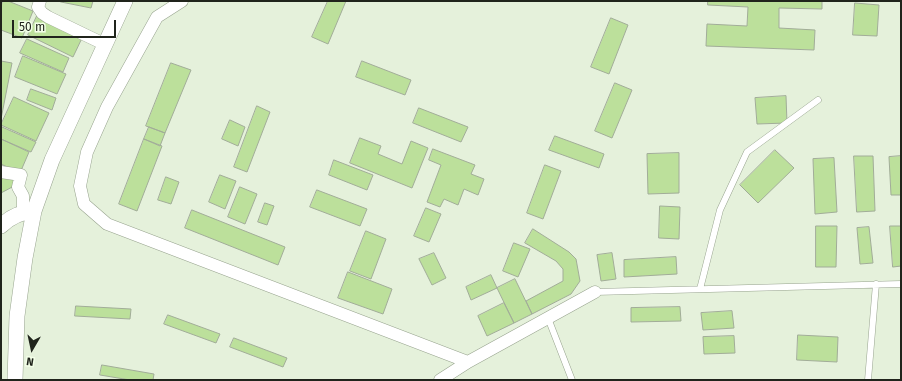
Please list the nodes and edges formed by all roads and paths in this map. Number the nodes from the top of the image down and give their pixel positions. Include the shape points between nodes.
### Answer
1 (40, 1) edge
2 (124, 1) edge
3 (182, 1) edge
4 (104, 44) junction
5 (818, 100) dead end
6 (1, 172) edge
7 (29, 212) junction
8 (1, 226) edge
9 (876, 284) junction
10 (901, 284) edge
11 (700, 289) junction
12 (595, 292) joint
13 (548, 318) junction
14 (468, 362) junction
15 (15, 380) edge
16 (440, 380) edge
17 (572, 380) edge
18 (868, 380) edge

1 - 4 street via 38,7 42,13
2 - 4 street
3 - 14 street via 157,17 107,107 87,152 80,186 84,204 107,224
4 - 7 street
5 - 11 lane via 747,152 720,210
6 - 7 street via 21,175 18,187
7 - 8 street via 4,222
7 - 15 street via 17,316
9 - 10 lane
9 - 11 lane
9 - 18 lane
11 - 12 lane
12 - 13 street
13 - 14 street
13 - 17 lane
14 - 16 street

